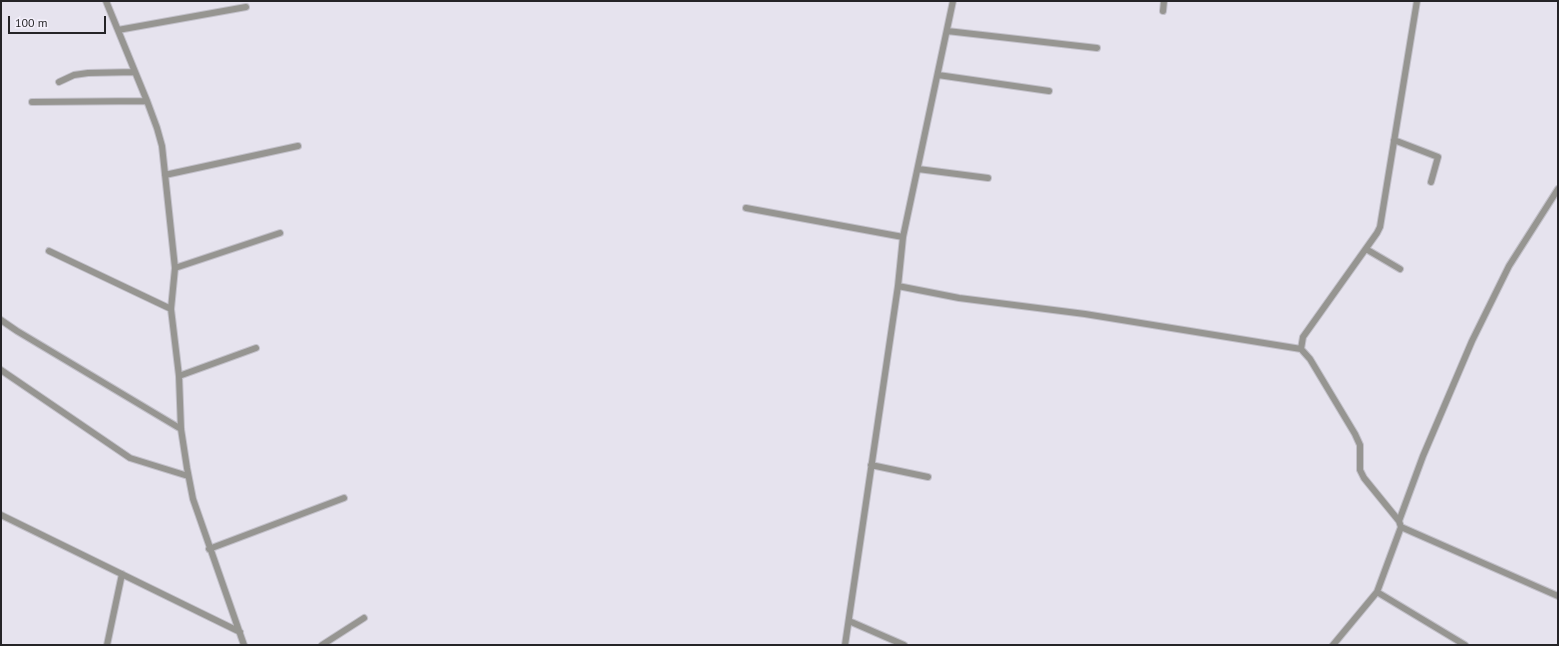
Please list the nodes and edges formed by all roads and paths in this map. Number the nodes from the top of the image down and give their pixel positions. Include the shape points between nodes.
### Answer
1 (106, 1) edge
2 (953, 1) edge
3 (1164, 1) edge
4 (1418, 1) edge
5 (246, 7) dead end
6 (1163, 11) dead end
7 (118, 30) junction
8 (947, 31) junction
9 (1097, 48) dead end
10 (136, 72) junction
11 (938, 75) junction
12 (59, 82) dead end
13 (1049, 91) dead end
14 (147, 101) junction
15 (32, 102) dead end
16 (1394, 140) junction
17 (298, 146) dead end
18 (918, 169) junction
19 (165, 175) junction
20 (988, 178) dead end
21 (1431, 182) dead end
22 (1558, 189) edge
23 (746, 208) dead end
24 (280, 233) dead end
25 (903, 237) junction
26 (1366, 249) junction
27 (49, 251) dead end
28 (175, 268) junction
29 (1400, 269) dead end
30 (898, 286) junction
31 (171, 309) junction
32 (1, 320) edge
33 (256, 348) dead end
34 (1300, 348) junction
35 (1, 370) edge
36 (179, 376) junction
37 (181, 430) junction
38 (871, 465) junction
39 (188, 476) junction
40 (928, 476) dead end
41 (344, 498) dead end
42 (1, 515) edge
43 (1400, 524) junction
44 (209, 548) junction
45 (122, 574) junction
46 (1377, 592) junction
47 (1558, 596) edge
48 (364, 618) dead end
49 (849, 621) junction
50 (240, 632) junction
51 (106, 645) edge
52 (244, 645) edge
53 (322, 645) edge
54 (845, 645) edge
55 (904, 645) edge
56 (1333, 645) edge
57 (1465, 645) edge

1 - 7 street
2 - 8 street
3 - 6 street
4 - 16 street
5 - 7 street
7 - 10 street
8 - 9 street
8 - 11 street
10 - 12 street via 74,75
10 - 14 street
11 - 13 street
11 - 18 street
14 - 15 street
14 - 19 street via 162,146
16 - 21 street via 1438,157
16 - 26 street via 1380,227
17 - 19 street
18 - 20 street
18 - 25 street
19 - 28 street
22 - 43 street via 1509,266 1472,341 1422,456
23 - 25 street
24 - 28 street
25 - 30 street
26 - 29 street
26 - 34 street via 1303,337
27 - 31 street
28 - 31 street
30 - 34 street via 959,298 1084,314
30 - 38 street
31 - 36 street
32 - 37 street
33 - 36 street
34 - 43 street via 1310,359 1355,434 1360,445 1360,470 1364,478
35 - 39 street via 130,458
36 - 37 street
37 - 39 street
38 - 40 street
38 - 49 street
39 - 44 street
41 - 44 street
42 - 45 street
43 - 46 street
43 - 47 street
44 - 50 street
45 - 50 street
45 - 51 street
46 - 56 street
46 - 57 street
48 - 53 street
49 - 54 street
49 - 55 street
50 - 52 street

